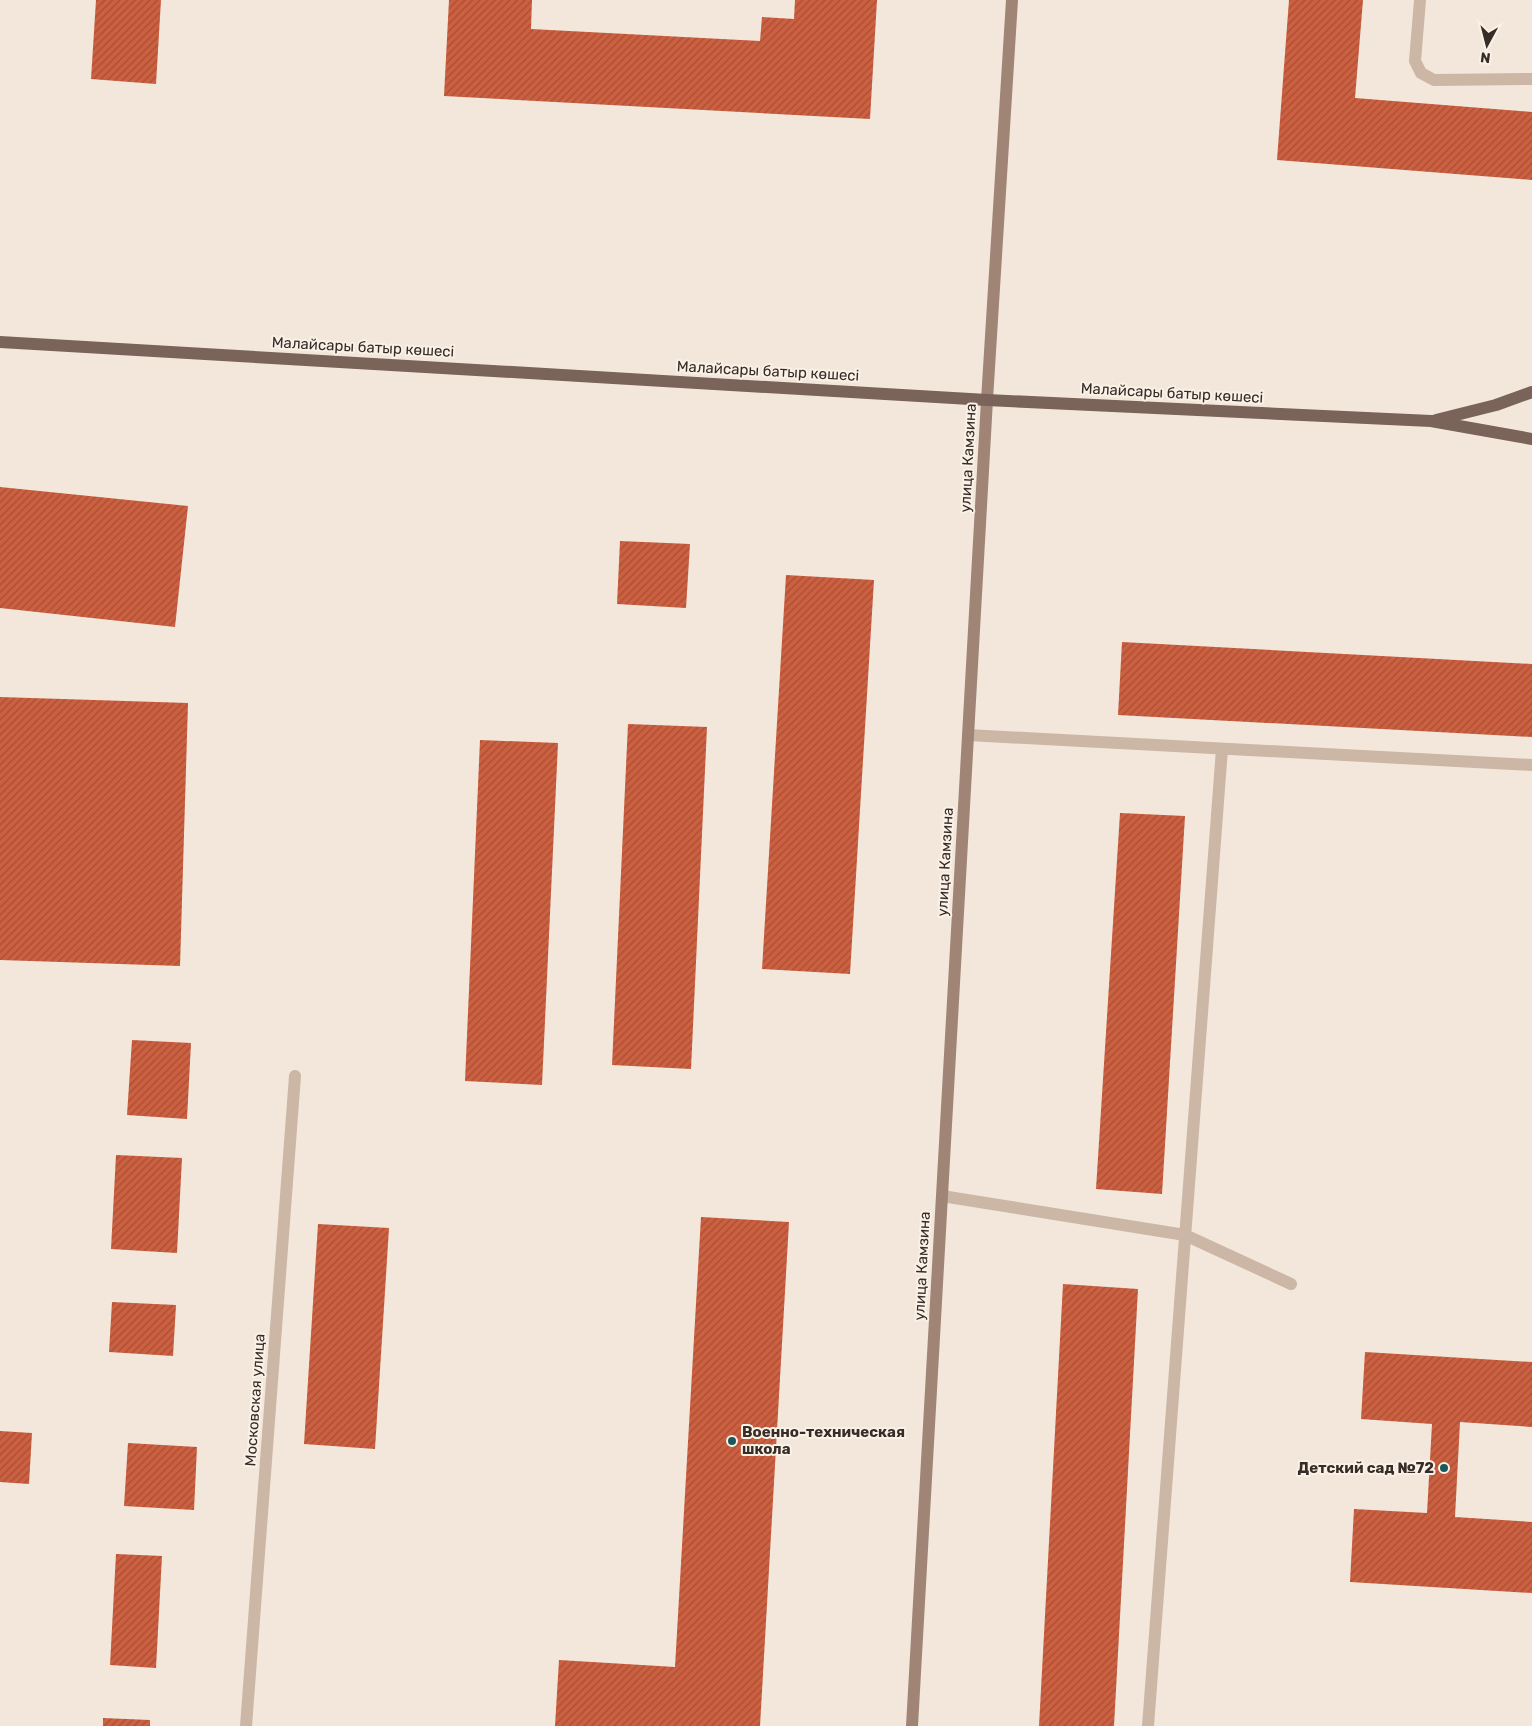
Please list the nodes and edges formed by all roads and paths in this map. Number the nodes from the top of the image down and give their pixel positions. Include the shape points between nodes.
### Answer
1 (1012, 0) edge
2 (1420, 0) edge
3 (1532, 79) edge
4 (0, 342) edge
5 (1532, 392) edge
6 (987, 400) junction
7 (1431, 421) junction
8 (1532, 439) edge
9 (968, 735) junction
10 (1222, 749) junction
11 (1532, 765) edge
12 (295, 1076) dead end
13 (942, 1196) junction
14 (1185, 1235) junction
15 (1291, 1284) dead end
16 (246, 1726) edge
17 (912, 1726) edge
18 (1148, 1726) edge

1 - 6 main road, улица Камзина
2 - 3 street via 1415,61 1421,73 1434,80
4 - 6 main road, Малайсары батыр көшесі
5 - 7 main road via 1496,405
6 - 7 main road, Малайсары батыр көшесі
6 - 9 main road, улица Камзина
7 - 8 main road, Малайсары батыр көшесі
9 - 10 street
9 - 13 main road, улица Камзина
10 - 11 street
10 - 14 street
12 - 16 street, Московская улица
13 - 14 street
13 - 17 main road, улица Камзина
14 - 15 street
14 - 18 street

